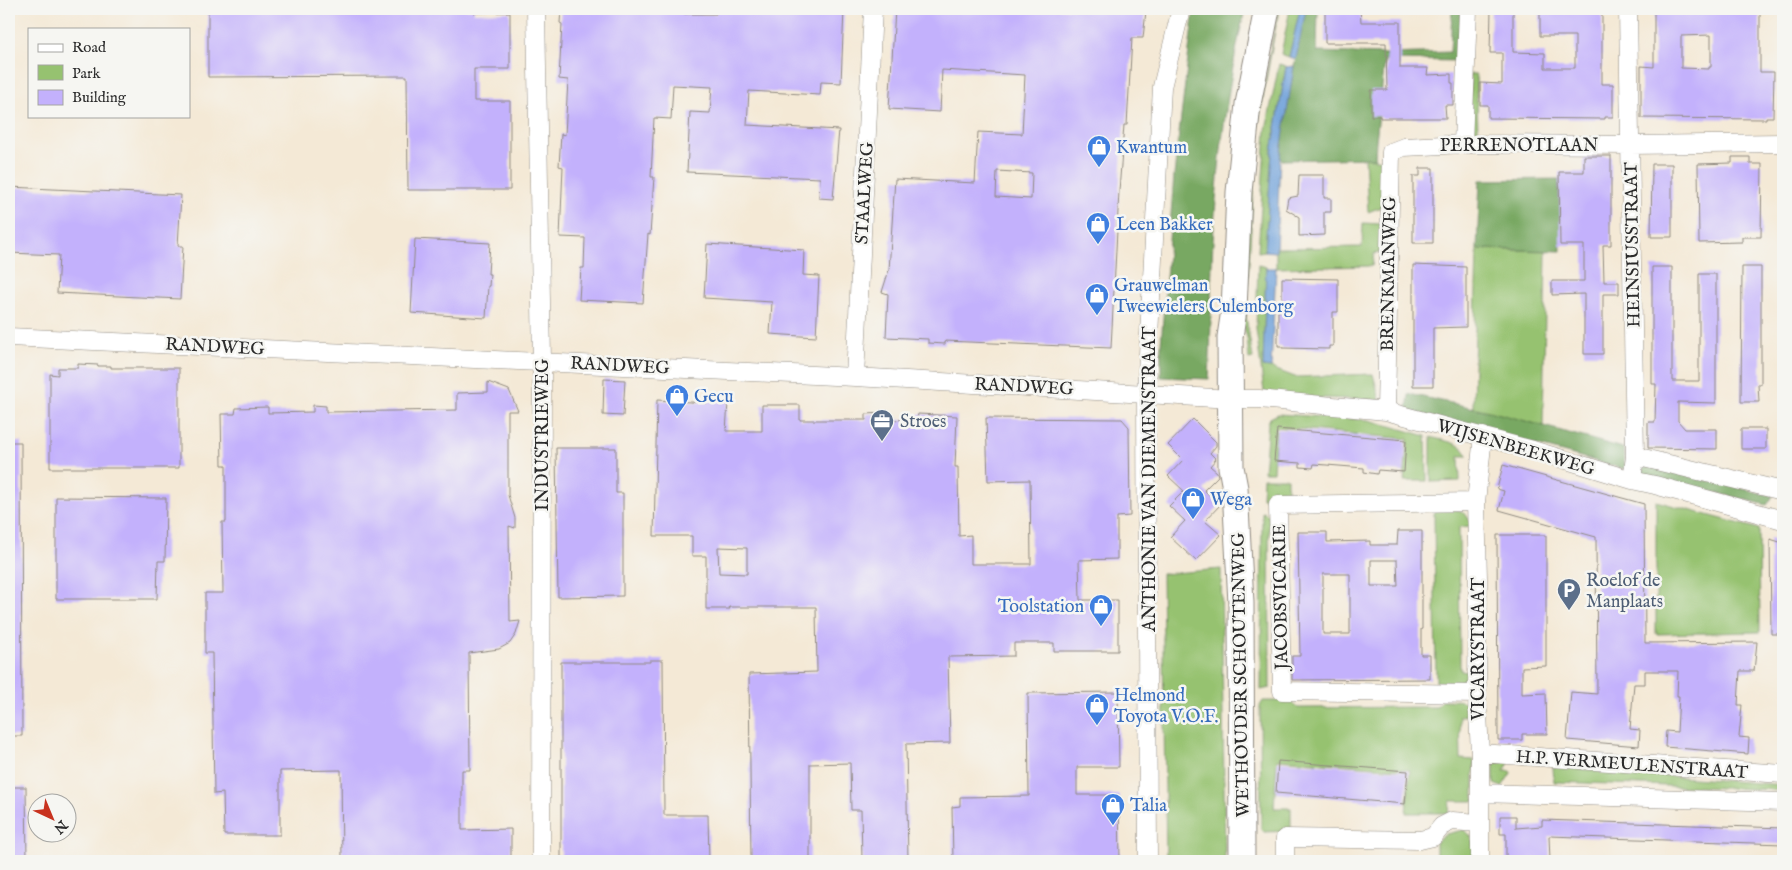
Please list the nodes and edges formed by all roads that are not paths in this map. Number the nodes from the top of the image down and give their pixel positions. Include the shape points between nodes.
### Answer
1 (536, 9) edge
2 (873, 9) edge
3 (1180, 9) edge
4 (1267, 9) edge
5 (1468, 9) edge
6 (1628, 9) edge
7 (1783, 143) edge
8 (1463, 144) junction
9 (1630, 145) junction
10 (1404, 147) joint
11 (9, 337) edge
12 (542, 361) junction
13 (855, 377) junction
14 (1146, 393) junction
15 (1237, 399) junction
16 (1386, 410) junction
17 (1483, 436) junction
18 (1635, 456) junction
19 (1632, 480) junction
20 (1783, 491) edge
21 (1476, 502) junction
22 (1779, 519) edge
23 (1477, 694) junction
24 (1480, 753) junction
25 (1783, 774) edge
26 (1480, 793) junction
27 (1783, 802) edge
28 (1480, 822) junction
29 (541, 861) edge
30 (1148, 861) edge
31 (1242, 861) edge
32 (1285, 861) edge
33 (1480, 861) edge

1 - 12 street, INDUSTRIEWEG
2 - 13 street, STAALWEG
3 - 14 street, ANTHONIE VAN DIEMENSTRAAT via 1162,87
4 - 15 street, WETHOUDER SCHOUTENWEG via 1247,114 1239,192 1230,336
5 - 8 street
6 - 9 street, HEINSIUSSTRAAT
7 - 9 street, PERRENOTLAAN
8 - 9 street, PERRENOTLAAN
8 - 10 street, PERRENOTLAAN
9 - 18 street, HEINSIUSSTRAAT
10 - 16 street, BRENKMANWEG via 1391,152
11 - 12 street, RANDWEG
12 - 13 street, RANDWEG
12 - 29 street, INDUSTRIEWEG
13 - 14 street, RANDWEG
14 - 15 street, RANDWEG
14 - 30 street, ANTHONIE VAN DIEMENSTRAAT
15 - 16 street, WIJSENBEEKWEG
15 - 31 street, WETHOUDER SCHOUTENWEG via 1232,467 1241,602
16 - 17 street, WIJSENBEEKWEG
17 - 19 street, WIJSENBEEKWEG
17 - 21 street, VICARYSTRAAT
18 - 19 street, HEINSIUSSTRAAT
18 - 20 street
19 - 22 street, WIJSENBEEKWEG
20 - 22 street
21 - 23 street, VICARYSTRAAT
21 - 23 street, JACOBSVICARIE via 1278,505 1282,691
23 - 24 street, VICARYSTRAAT
24 - 25 street, H.P. VERMEULENSTRAAT
24 - 26 street, VICARYSTRAAT
26 - 27 street, H.P. VERMEULENSTRAAT
26 - 28 street, VICARYSTRAAT
28 - 32 street via 1452,821 1442,826 1433,837 1420,840 1286,838
28 - 33 street, VICARYSTRAAT

